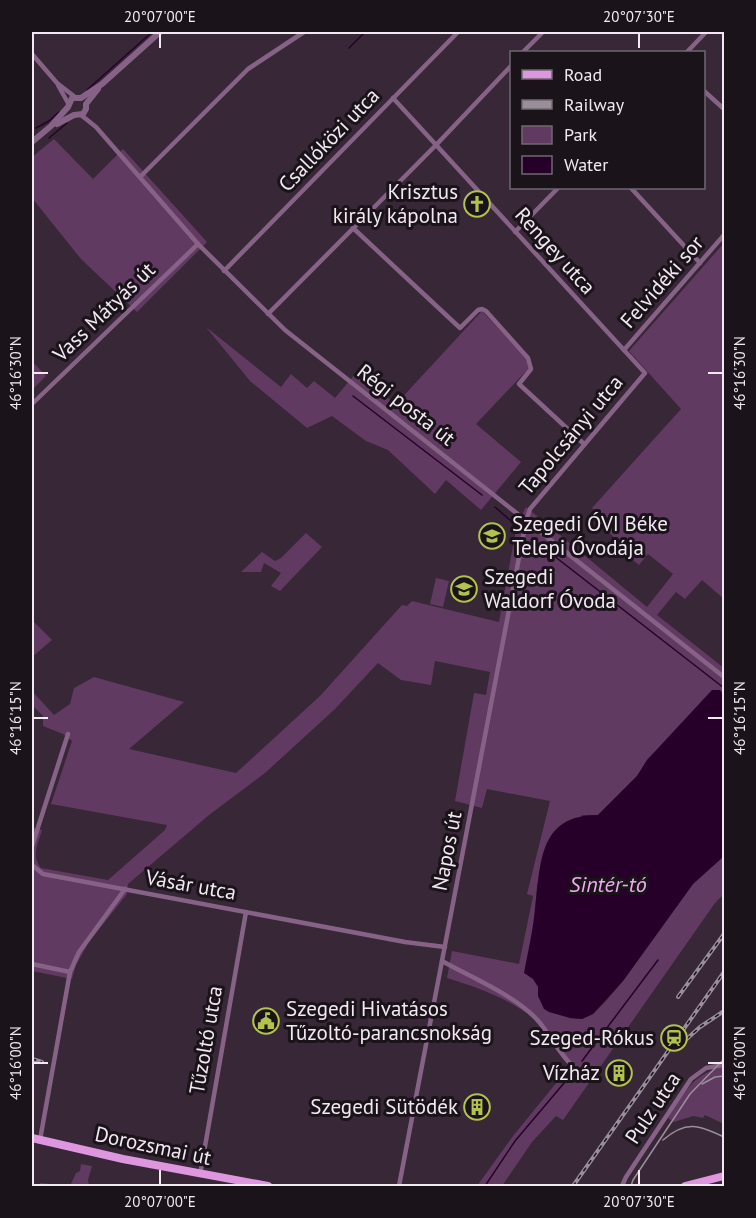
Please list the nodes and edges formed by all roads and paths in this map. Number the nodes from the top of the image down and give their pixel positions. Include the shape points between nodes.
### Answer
1 (160, 32) edge
2 (304, 32) edge
3 (458, 32) edge
4 (543, 32) edge
5 (706, 32) edge
6 (524, 51) edge
7 (688, 51) edge
8 (32, 54) edge
9 (510, 67) edge
10 (57, 83) junction
11 (102, 84) junction
12 (705, 92) edge
13 (78, 98) junction
14 (393, 98) junction
15 (68, 105) junction
16 (86, 107) junction
17 (724, 110) edge
18 (77, 115) junction
19 (51, 126) junction
20 (96, 127) junction
21 (32, 142) edge
22 (437, 144) junction
23 (140, 177) junction
24 (557, 189) edge
25 (632, 189) edge
26 (353, 228) junction
27 (515, 232) junction
28 (724, 235) edge
29 (198, 244) junction
30 (700, 263) junction
31 (224, 271) junction
32 (268, 314) junction
33 (624, 350) junction
34 (645, 373) joint
35 (32, 404) edge
36 (584, 444) junction
37 (526, 520) junction
38 (724, 677) edge
39 (68, 734) dead end
40 (32, 846) edge
41 (32, 865) edge
42 (125, 889) junction
43 (246, 912) junction
44 (445, 947) junction
45 (442, 961) junction
46 (32, 964) edge
47 (70, 972) junction
48 (724, 1065) edge
49 (582, 1074) dead end
50 (36, 1139) edge
51 (200, 1174) junction
52 (724, 1176) edge
53 (268, 1186) edge
54 (399, 1186) edge
55 (622, 1186) edge
56 (685, 1186) edge

1 - 11 street
2 - 23 street via 248,69
3 - 14 street, Csallóközi utca
4 - 6 street
5 - 7 street
8 - 10 street
9 - 22 street
10 - 13 street
10 - 15 street
11 - 13 street
11 - 16 street
12 - 17 street
13 - 15 street
13 - 16 street
14 - 22 street, Rengey utca
14 - 31 street, Csallóközi utca
15 - 18 street
15 - 19 street
16 - 18 street
16 - 20 street, Régi posta út
18 - 19 street
18 - 20 street, Régi posta út
19 - 21 street
20 - 23 street, Régi posta út
22 - 26 street
22 - 27 street, Rengey utca
23 - 29 street, Régi posta út
24 - 27 street
25 - 30 street
26 - 32 street
26 - 36 street via 460,327 478,310 486,311 528,358 531,369 519,384
27 - 33 street, Rengey utca
28 - 30 street, Felvidéki sor
29 - 31 street, Régi posta út
29 - 35 street, Vass Mátyás út
30 - 33 street, Felvidéki sor
31 - 32 street, Régi posta út
32 - 37 street, Régi posta út
33 - 34 street, Rengey utca
34 - 36 street, Tapolcsányi utca
36 - 37 street, Tapolcsányi utca via 530,509
37 - 38 street, Régi posta út
37 - 44 street, Napos út
39 - 40 street
41 - 42 street via 43,874
42 - 43 street, Vásár utca
42 - 47 street, Vásár utca via 79,952
43 - 44 street, Vásár utca
43 - 51 street, Tűzoltó utca
44 - 45 street, Napos út
45 - 49 street via 522,1005
45 - 54 street, Napos út
46 - 47 street
47 - 50 street, Vásár utca
48 - 55 street, Pulz utca via 706,1068 691,1079
50 - 51 main road, Dorozsmai út
51 - 53 main road, Dorozsmai út
52 - 56 main road

